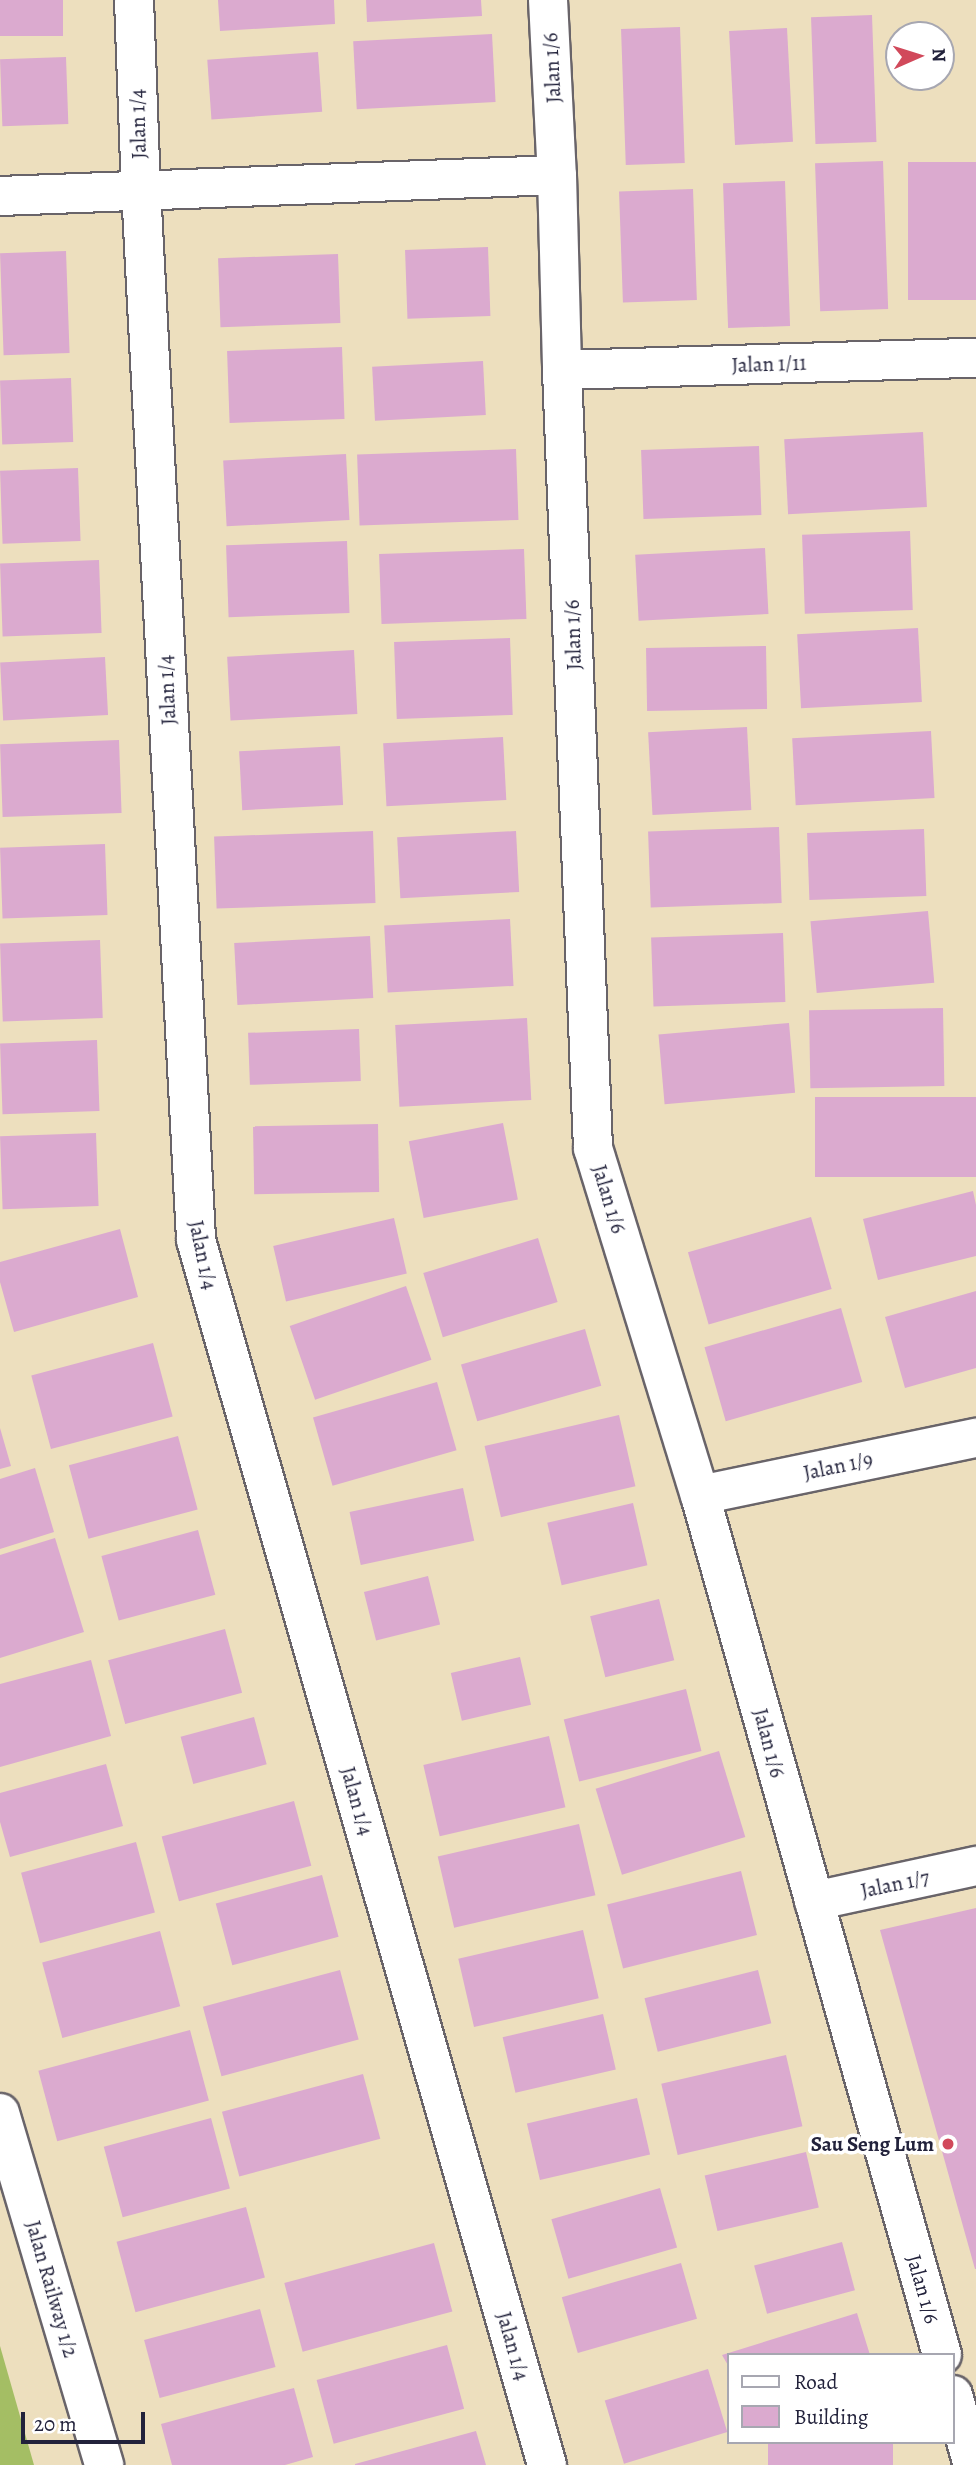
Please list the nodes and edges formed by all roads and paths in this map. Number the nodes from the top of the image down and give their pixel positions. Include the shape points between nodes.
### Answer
1 (134, 0) edge
2 (548, 0) edge
3 (557, 174) junction
4 (141, 190) junction
5 (0, 196) edge
6 (976, 358) edge
7 (562, 370) junction
8 (976, 1438) edge
9 (700, 1495) junction
10 (976, 1866) edge
11 (814, 1901) junction
12 (0, 2113) edge
13 (941, 2353) edge
14 (955, 2402) edge
15 (104, 2465) edge
16 (547, 2465) edge
17 (973, 2465) edge

1 - 4 street, Jalan 1/4
2 - 3 street, Jalan 1/6
3 - 4 street
3 - 7 street, Jalan 1/6
4 - 5 street
4 - 16 street, Jalan 1/4 via 196,1240
6 - 7 street, Jalan 1/11
7 - 9 street, Jalan 1/6 via 593,1148
8 - 9 street, Jalan 1/9
9 - 11 street, Jalan 1/6
10 - 11 street, Jalan 1/7
11 - 13 street, Jalan 1/6
12 - 15 street, Jalan Railway 1/2
14 - 17 street

